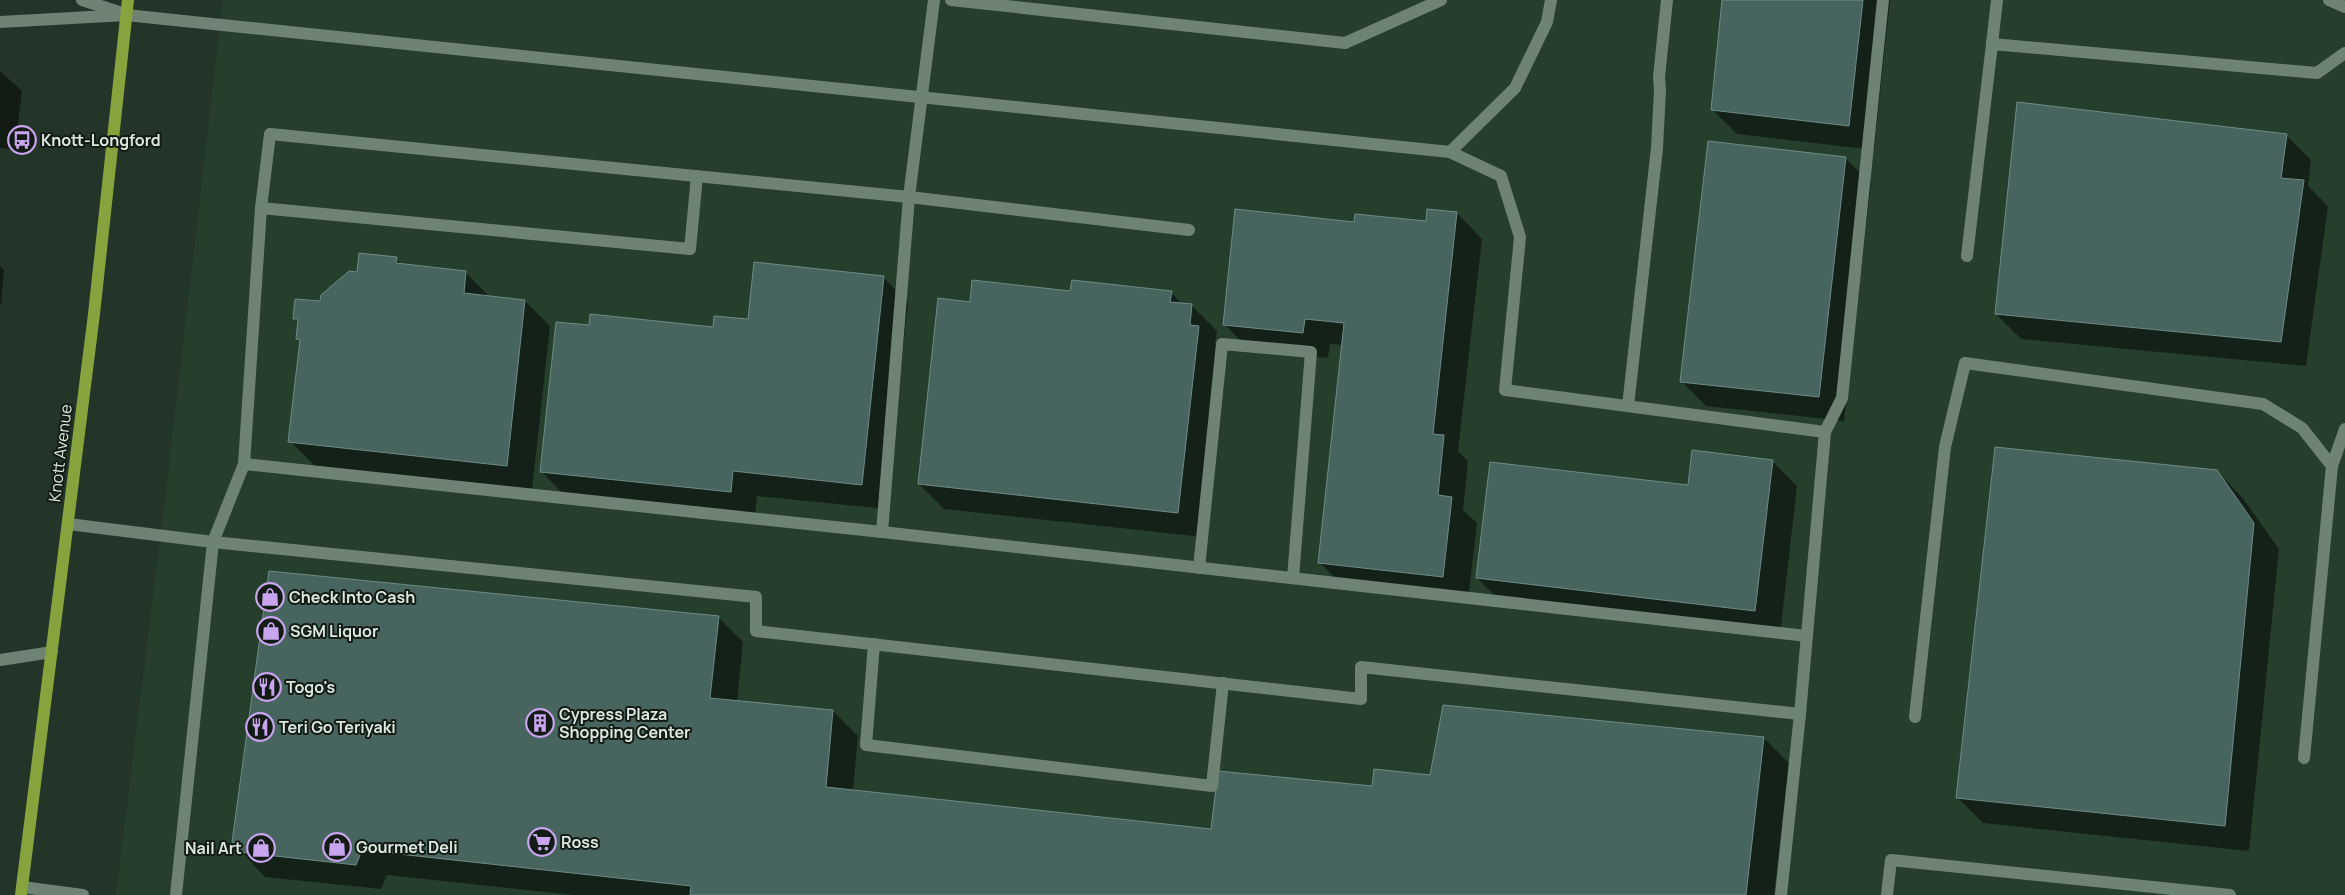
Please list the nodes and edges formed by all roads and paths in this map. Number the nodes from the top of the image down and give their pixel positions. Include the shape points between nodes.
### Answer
1 (82, 0) edge
2 (128, 0) edge
3 (934, 0) edge
4 (951, 0) edge
5 (1441, 0) edge
6 (1550, 0) edge
7 (1667, 0) edge
8 (1883, 0) edge
9 (1997, 0) edge
10 (2329, 0) edge
11 (992, 2) edge
12 (2345, 7) edge
13 (126, 15) junction
14 (0, 22) edge
15 (1992, 44) junction
16 (2345, 53) edge
17 (922, 96) junction
18 (1450, 152) junction
19 (697, 176) junction
20 (909, 197) junction
21 (261, 208) junction
22 (1189, 230) dead end
23 (1967, 256) dead end
24 (1628, 406) junction
25 (2345, 429) edge
26 (1825, 432) junction
27 (244, 464) junction
28 (2332, 466) junction
29 (68, 524) junction
30 (882, 532) junction
31 (214, 542) junction
32 (1199, 568) junction
33 (1293, 578) junction
34 (1807, 636) junction
35 (874, 644) junction
36 (52, 652) junction
37 (0, 660) edge
38 (1223, 683) junction
39 (1800, 714) junction
40 (1915, 718) dead end
41 (2304, 758) dead end
42 (22, 891) edge
43 (83, 895) edge
44 (176, 895) edge
45 (1780, 895) edge
46 (1887, 895) edge
47 (2230, 895) edge

1 - 13 street
2 - 13 main road, Knott Avenue
3 - 17 street
4 - 11 street
5 - 11 street via 1345,43
6 - 18 street via 1547,22 1515,88
7 - 24 street via 1656,148
8 - 26 street via 1842,398
9 - 15 street
10 - 12 street
13 - 14 street
13 - 17 street
13 - 29 main road, Knott Avenue
15 - 16 street via 2317,73
15 - 23 street
17 - 18 street
17 - 20 street
18 - 24 street via 1501,176 1520,237 1505,390
19 - 20 street
19 - 21 street via 270,134
19 - 21 street via 690,249
20 - 22 street
20 - 30 street
21 - 27 street
24 - 26 street
25 - 28 street
26 - 34 street
27 - 30 street
27 - 31 street
28 - 40 street via 2302,428 2263,404 1965,363 1945,447
28 - 41 street
29 - 31 street
29 - 36 main road, Knott Avenue
30 - 32 street
31 - 35 street via 756,598 756,630
31 - 44 street
32 - 33 street
32 - 33 street via 1222,344 1311,352
33 - 34 street
34 - 39 street
35 - 38 street
35 - 38 street via 866,745 1212,786
36 - 37 street
36 - 42 main road, Knott Avenue
38 - 39 street via 1360,699 1361,667
39 - 45 street
42 - 43 street
46 - 47 street via 1891,860

